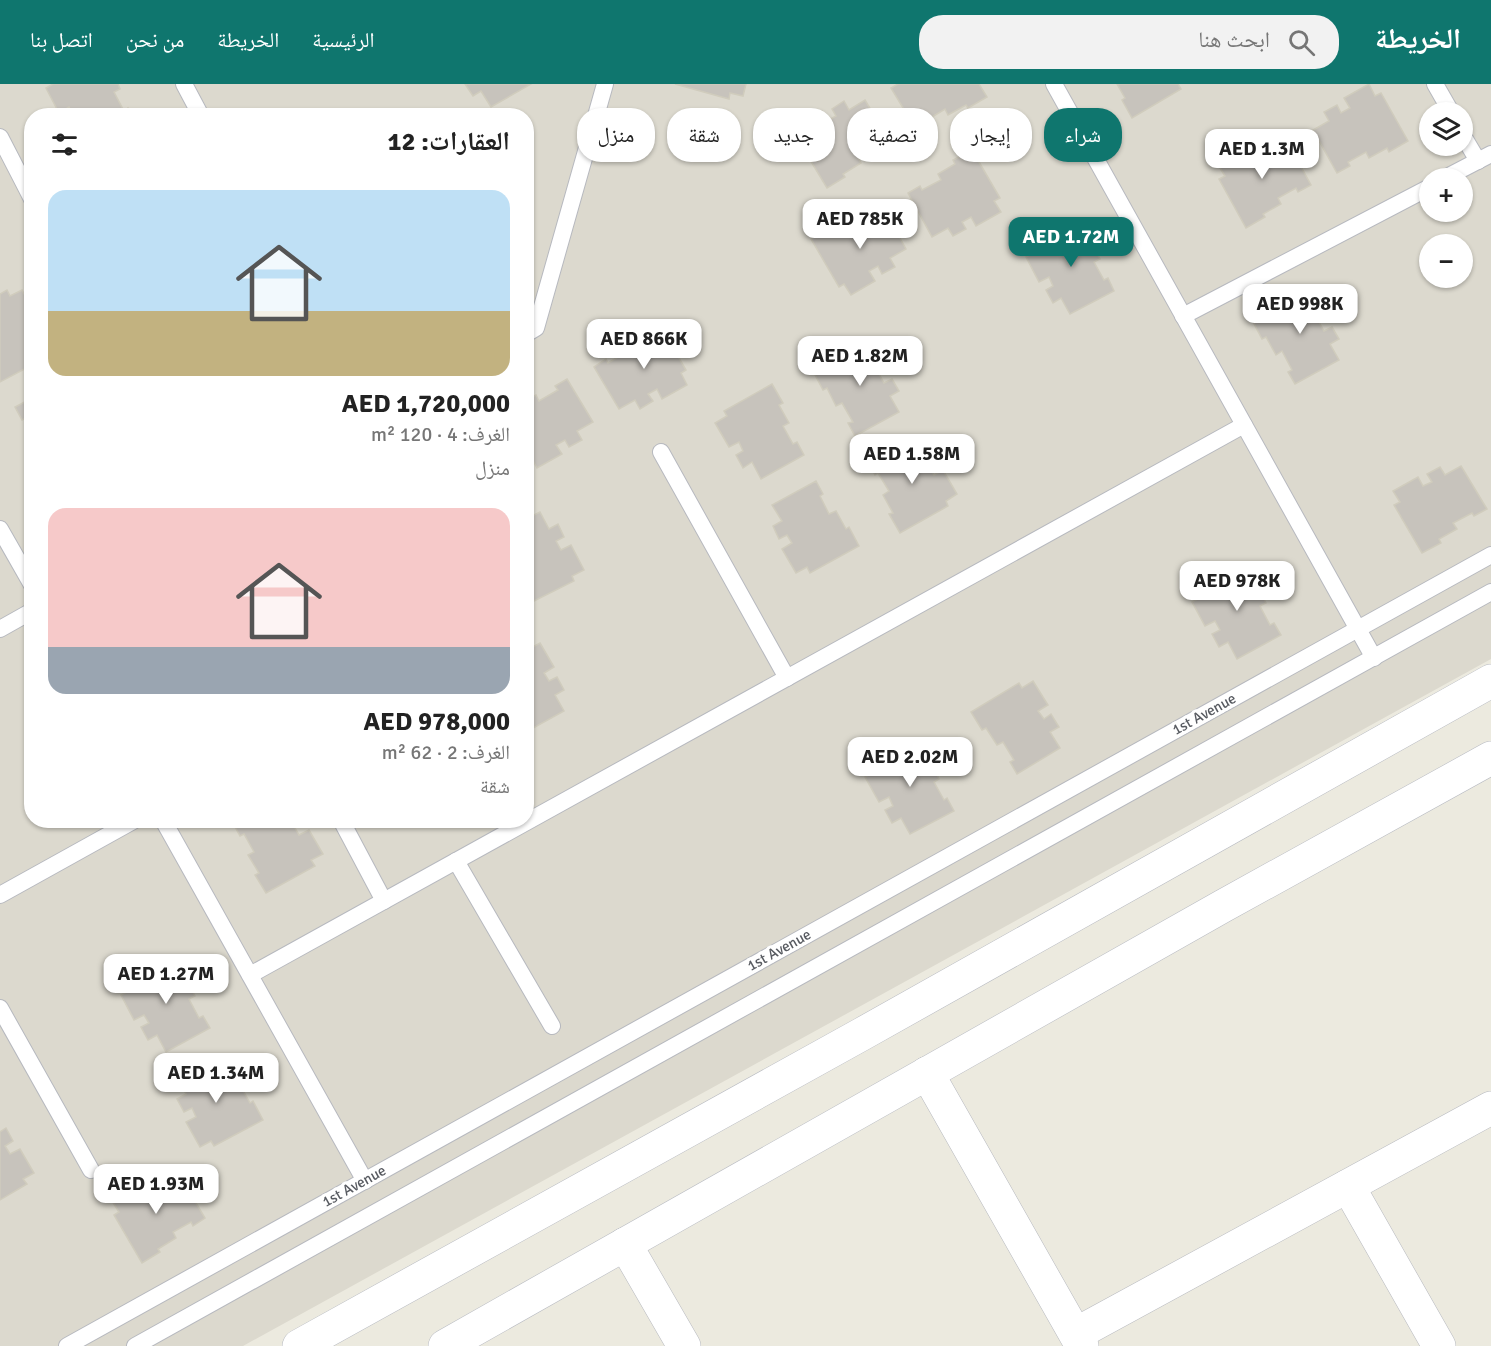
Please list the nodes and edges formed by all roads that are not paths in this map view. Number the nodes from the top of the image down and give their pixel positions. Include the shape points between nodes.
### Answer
1 (184, 84) edge
2 (605, 84) edge
3 (1054, 84) edge
4 (1435, 84) edge
5 (1445, 102) edge
6 (197, 108) edge
7 (0, 137) edge
8 (1473, 146) edge
9 (1484, 158) edge
10 (1464, 168) edge
11 (24, 184) edge
12 (1419, 193) edge
13 (1183, 316) junction
14 (534, 329) edge
15 (1244, 425) junction
16 (661, 452) dead end
17 (0, 529) edge
18 (1491, 555) edge
19 (24, 571) edge
20 (1491, 592) edge
21 (24, 616) edge
22 (0, 629) edge
23 (1358, 629) junction
24 (1374, 657) junction
25 (787, 678) junction
26 (1491, 681) edge
27 (1491, 758) edge
28 (534, 818) edge
29 (121, 828) edge
30 (167, 828) edge
31 (345, 828) edge
32 (516, 828) edge
33 (456, 861) junction
34 (0, 895) edge
35 (384, 901) junction
36 (250, 975) junction
37 (0, 1008) edge
38 (552, 1026) dead end
39 (927, 1073) junction
40 (1491, 1108) edge
41 (91, 1170) dead end
42 (365, 1181) junction
43 (1348, 1186) junction
44 (625, 1244) junction
45 (1079, 1340) edge
46 (67, 1346) edge
47 (135, 1346) edge
48 (299, 1346) edge
49 (445, 1346) edge
50 (684, 1346) edge
51 (1439, 1346) edge

1 - 6 lane
2 - 14 lane
3 - 13 lane
4 - 5 lane
7 - 11 lane
8 - 9 lane
9 - 10 lane
12 - 13 lane
13 - 15 lane
15 - 23 lane
15 - 25 lane
16 - 25 lane
17 - 19 lane
18 - 23 lane, 1st Avenue
20 - 24 lane
21 - 22 lane
23 - 24 lane
23 - 42 lane, 1st Avenue
24 - 47 lane
25 - 28 lane
26 - 48 main road
27 - 39 main road
29 - 34 lane
30 - 36 lane
31 - 35 lane
32 - 33 lane
33 - 35 lane
33 - 38 lane
35 - 36 lane
36 - 42 lane
37 - 41 lane
39 - 44 main road
39 - 45 main road
40 - 43 main road
42 - 46 lane, 1st Avenue
43 - 45 main road
43 - 51 main road
44 - 49 main road
44 - 50 main road

